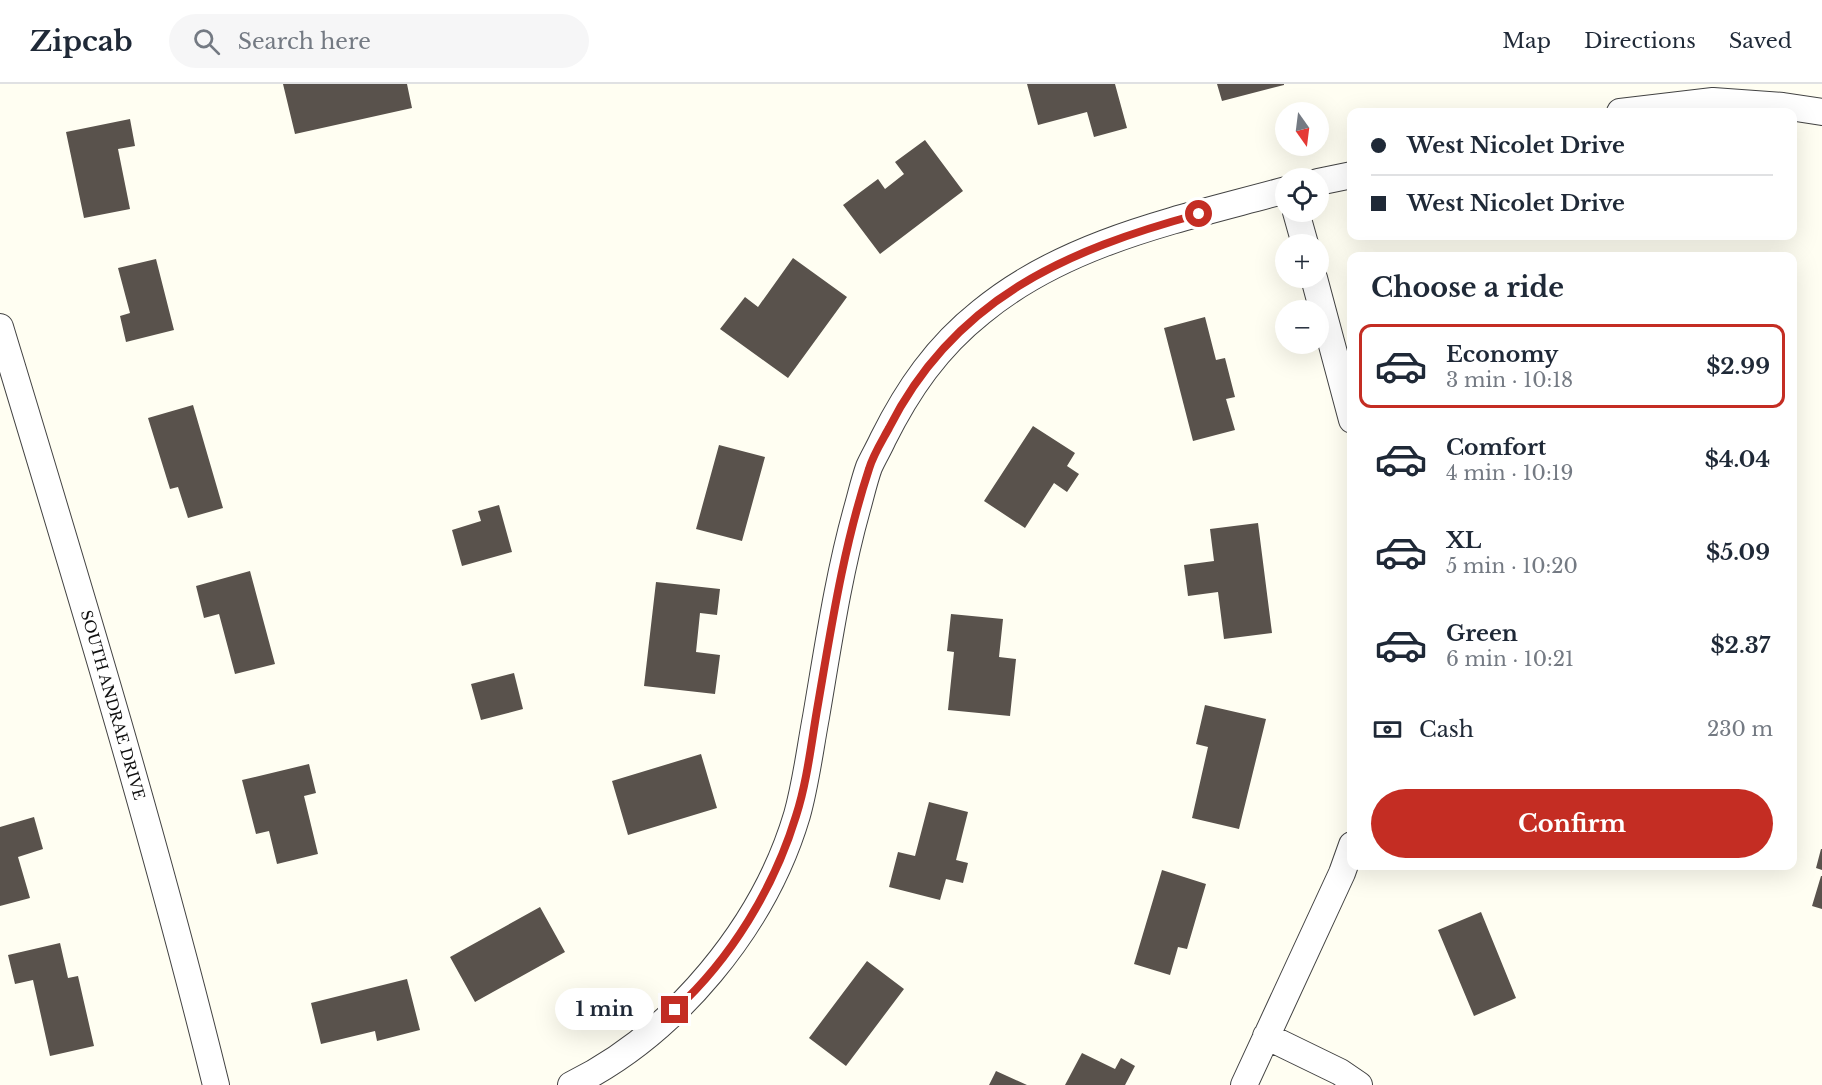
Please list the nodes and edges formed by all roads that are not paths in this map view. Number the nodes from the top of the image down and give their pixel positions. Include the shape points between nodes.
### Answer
1 (1654, 108) edge
2 (1796, 108) edge
3 (1797, 108) edge
4 (1822, 112) edge
5 (1347, 175) edge
6 (1329, 179) edge
7 (1275, 193) edge
8 (1317, 288) edge
9 (0, 327) edge
10 (1347, 401) edge
11 (1347, 859) edge
12 (1266, 1036) junction
13 (216, 1085) edge
14 (571, 1085) edge
15 (1244, 1085) edge
16 (1359, 1085) edge

1 - 2 street via 1713,101
3 - 4 street
5 - 6 street
7 - 14 street via 1103,243 1031,277 981,311 942,347 902,401 870,466 844,557 797,815 761,899 723,957 691,995 642,1040
8 - 10 street
9 - 13 street, SOUTH ANDRAE DRIVE via 162,875
11 - 12 street
12 - 15 street
12 - 16 street

